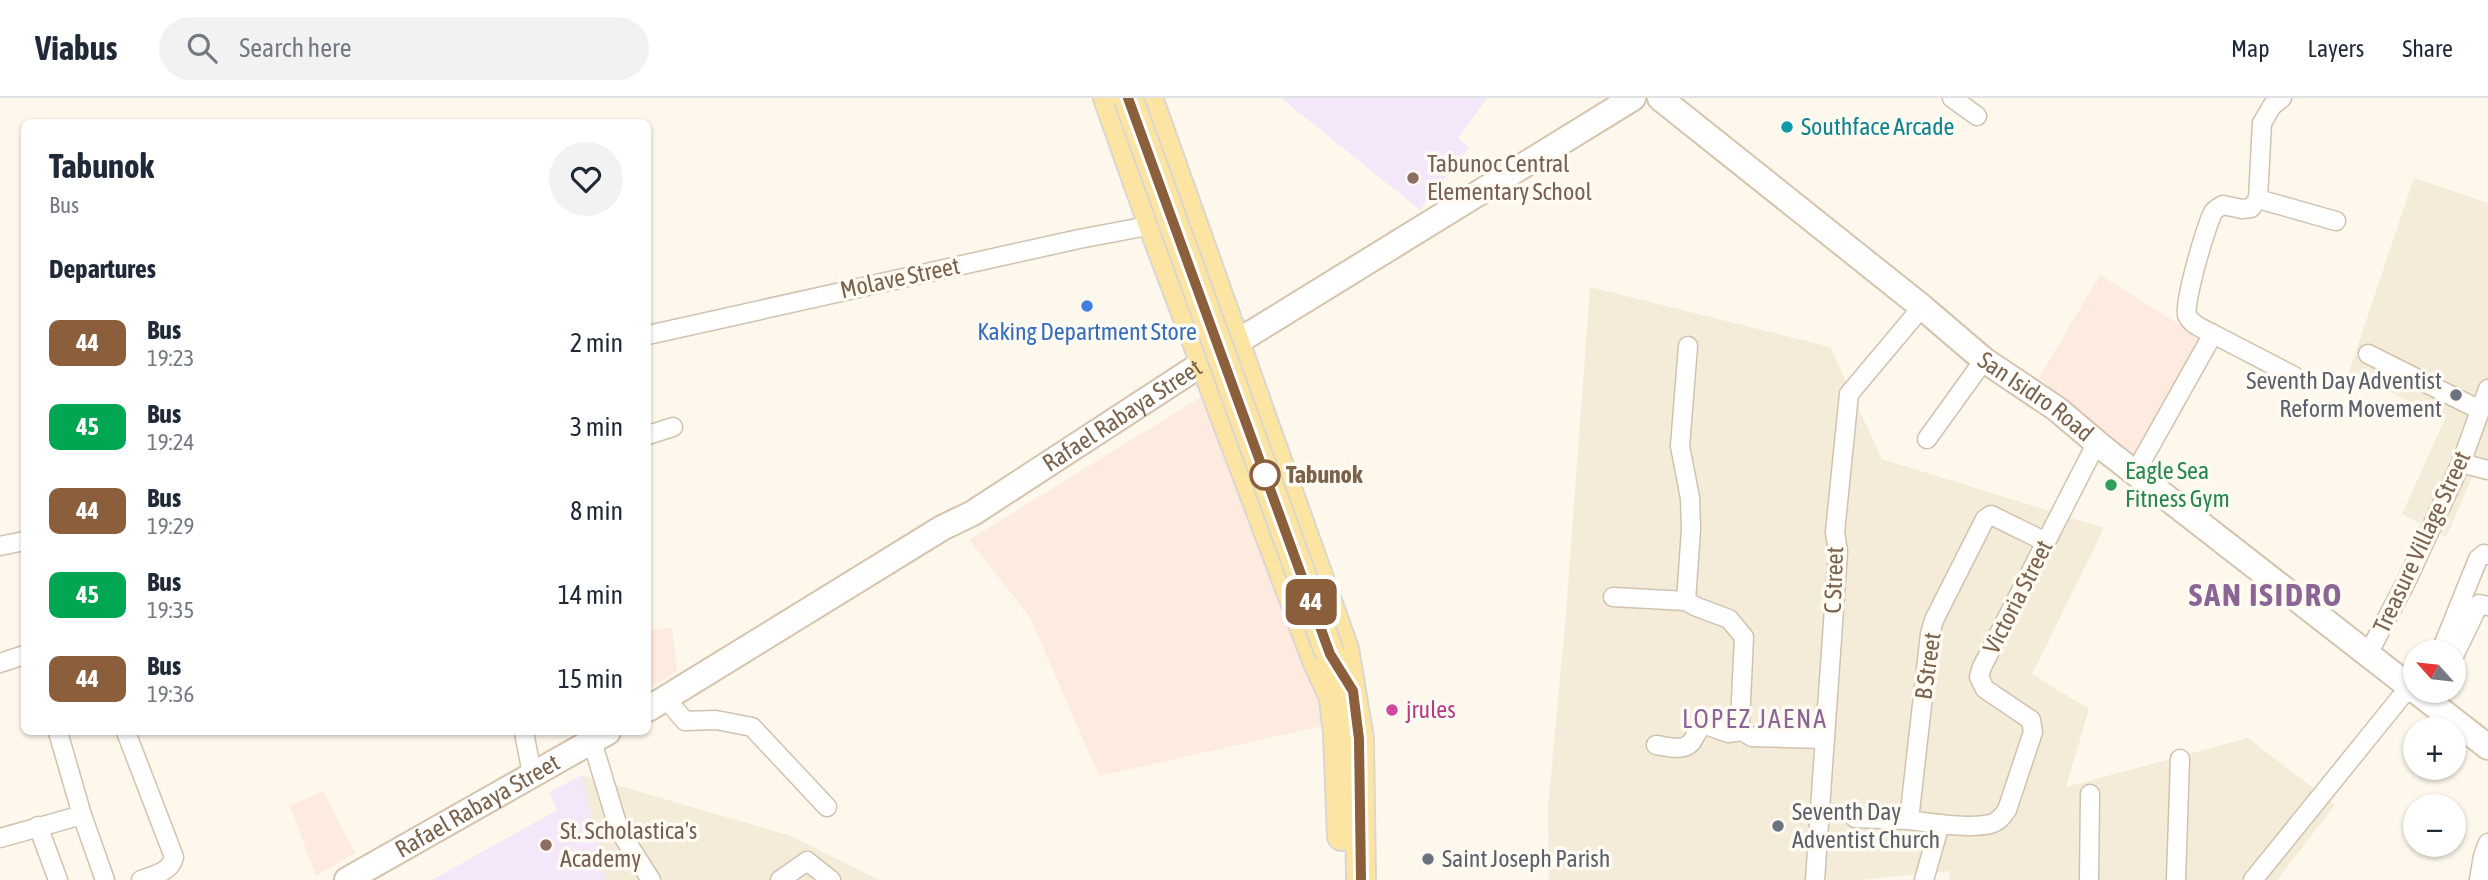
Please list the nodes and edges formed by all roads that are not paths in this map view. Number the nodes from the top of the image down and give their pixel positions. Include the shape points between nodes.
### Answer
1 (1108, 98) edge
2 (1128, 98) edge
3 (1147, 98) edge
4 (1633, 98) edge
5 (1660, 98) edge
6 (1952, 98) edge
7 (2275, 101) edge
8 (1977, 116) dead end
9 (2258, 198) junction
10 (2336, 221) dead end
11 (1153, 225) junction
12 (1922, 307) junction
13 (651, 334) edge
14 (2213, 334) junction
15 (1236, 342) junction
16 (1688, 346) dead end
17 (2368, 354) dead end
18 (1984, 360) junction
19 (1206, 361) junction
20 (2294, 376) dead end
21 (2488, 389) edge
22 (2480, 411) junction
23 (673, 427) dead end
24 (651, 434) edge
25 (1927, 439) dead end
26 (2097, 442) junction
27 (2461, 463) junction
28 (2488, 470) edge
29 (2135, 473) junction
30 (21, 542) edge
31 (2046, 542) junction
32 (0, 546) edge
33 (2488, 555) edge
34 (1613, 597) dead end
35 (1686, 601) junction
36 (2488, 606) edge
37 (2445, 640) edge
38 (2462, 640) edge
39 (2368, 654) junction
40 (21, 656) edge
41 (0, 663) edge
42 (2403, 679) edge
43 (1342, 692) junction
44 (657, 704) edge
45 (2412, 704) edge
46 (2435, 704) edge
47 (1742, 732) junction
48 (59, 735) edge
49 (127, 735) edge
50 (524, 735) edge
51 (600, 736) edge
52 (1825, 739) junction
53 (1656, 745) dead end
54 (2488, 747) edge
55 (2180, 759) dead end
56 (531, 774) junction
57 (2090, 794) dead end
58 (827, 807) dead end
59 (82, 815) junction
60 (1855, 818) dead end
61 (1909, 820) junction
62 (1940, 824) junction
63 (38, 826) junction
64 (0, 838) edge
65 (2488, 844) edge
66 (58, 880) edge
67 (105, 880) edge
68 (141, 880) edge
69 (347, 880) edge
70 (651, 880) edge
71 (780, 880) edge
72 (831, 880) edge
73 (1343, 880) edge
74 (1361, 880) edge
75 (1815, 880) edge
76 (1924, 880) edge
77 (2089, 880) edge
78 (2176, 880) edge
79 (2253, 880) edge
80 (2479, 880) edge

1 - 11 main road
2 - 43 main road, bridge
3 - 15 main road
4 - 15 main road, Rafael Rabaya Street
5 - 12 main road, San Isidro Road
6 - 8 street
7 - 9 street via 2262,123
9 - 10 street
9 - 14 street via 2251,208 2223,205 2209,222 2186,310 2193,323
11 - 13 street, Molave Street
11 - 19 main road
12 - 18 main road, San Isidro Road
12 - 52 street, C Street via 1849,394 1835,533 1838,552
14 - 20 street
14 - 29 street
15 - 19 main road, Rafael Rabaya Street
15 - 43 main road via 1345,649
16 - 35 street via 1680,446 1690,498
17 - 22 street
18 - 25 street
18 - 26 main road, San Isidro Road
19 - 43 main road via 1317,660
19 - 44 main road, Rafael Rabaya Street via 973,513
21 - 22 street, Treasure Village Street
22 - 27 street, Treasure Village Street
23 - 24 street
26 - 29 main road, San Isidro Road
26 - 31 street, Victoria Street
27 - 28 street
27 - 39 street, Treasure Village Street
29 - 39 main road, San Isidro Road
30 - 32 street
31 - 61 street, B Street via 1991,515 1934,620
31 - 62 street, Victoria Street via 1979,677 1985,688 2031,720 2033,732 2007,810 1989,824
33 - 37 street via 2478,559
34 - 35 street
35 - 47 street via 1729,619 1742,633
36 - 38 street via 2479,604
39 - 42 main road, San Isidro Road
40 - 41 street
43 - 73 main road via 1338,733
43 - 74 main road via 1359,739
44 - 58 street via 685,721 716,720 752,727
45 - 79 street
46 - 54 main road, San Isidro Road
47 - 52 street via 1752,737
47 - 53 street via 1728,733 1706,725 1683,748
48 - 59 street
49 - 68 street via 174,857 167,869
50 - 56 street
51 - 56 main road, Rafael Rabaya Street
51 - 70 street via 619,830
52 - 75 street, C Street
55 - 78 street
56 - 69 main road, Rafael Rabaya Street
57 - 77 street
59 - 63 street
59 - 67 street
60 - 61 street
61 - 62 street
62 - 76 street
63 - 64 street
63 - 66 street
65 - 80 street
71 - 72 street via 807,861

